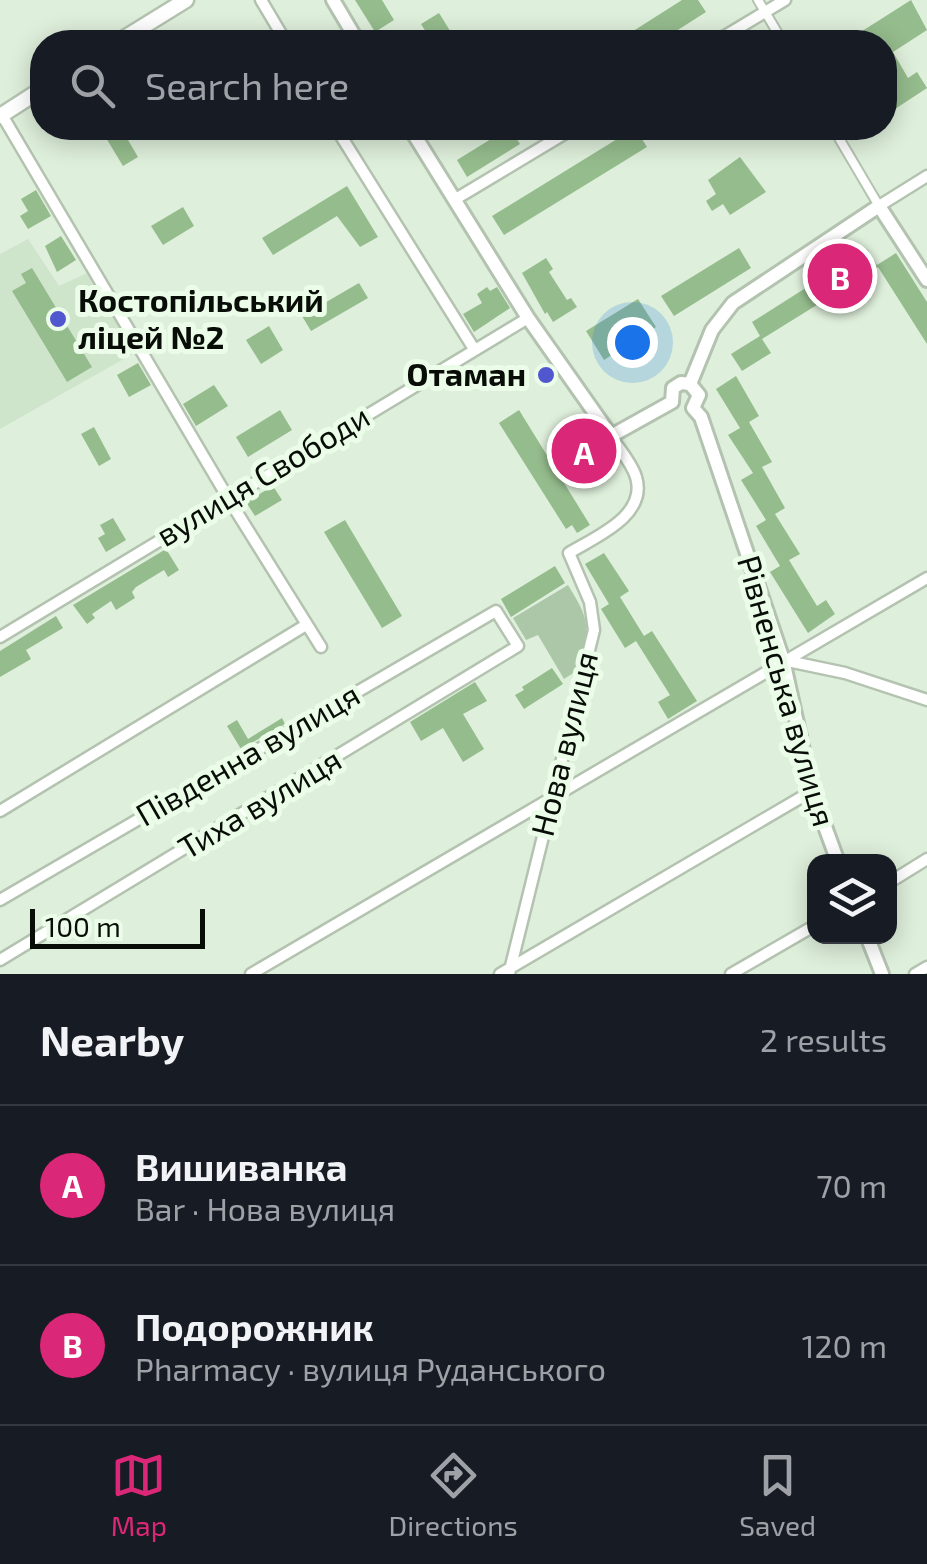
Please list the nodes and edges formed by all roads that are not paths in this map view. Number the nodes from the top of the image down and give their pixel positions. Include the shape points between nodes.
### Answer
1 (186, 0) edge
2 (261, 0) edge
3 (332, 0) edge
4 (758, 0) edge
5 (784, 0) edge
6 (765, 12) junction
7 (137, 30) edge
8 (279, 30) edge
9 (351, 30) edge
10 (735, 30) edge
11 (775, 30) edge
12 (30, 97) edge
13 (1, 115) edge
14 (343, 140) edge
15 (417, 140) edge
16 (554, 140) edge
17 (839, 140) edge
18 (927, 176) edge
19 (454, 200) junction
20 (879, 206) junction
21 (927, 280) edge
22 (528, 318) junction
23 (474, 350) junction
24 (690, 384) junction
25 (672, 402) junction
26 (693, 408) junction
27 (611, 436) junction
28 (228, 498) junction
29 (927, 578) edge
30 (496, 611) joint
31 (306, 625) junction
32 (0, 637) edge
33 (321, 647) dead end
34 (782, 660) junction
35 (927, 700) edge
36 (812, 791) junction
37 (550, 800) junction
38 (0, 811) edge
39 (835, 854) edge
40 (927, 858) edge
41 (897, 877) edge
42 (0, 900) edge
43 (807, 930) edge
44 (870, 944) edge
45 (0, 960) edge
46 (927, 967) edge
47 (506, 972) edge
48 (250, 974) edge
49 (731, 974) edge
50 (882, 974) edge
51 (915, 974) edge

1 - 7 main road
2 - 8 street
3 - 9 street
4 - 6 street
5 - 6 street
6 - 10 street
6 - 11 street
12 - 13 main road
13 - 28 street
14 - 23 street
15 - 19 street, Нова вулиця
16 - 19 street
17 - 20 street
18 - 20 street
19 - 22 street, Нова вулиця
20 - 21 street
20 - 24 street via 732,303 712,330
22 - 23 street, вулиця Свободи
22 - 27 street, Нова вулиця
23 - 28 street, вулиця Свободи
24 - 25 street via 673,388
24 - 26 street via 698,395
25 - 26 street via 680,410
25 - 27 street
26 - 34 street, Рівненська вулиця
27 - 37 street, Нова вулиця via 636,477 636,498 625,518 569,553 594,630
28 - 31 street
28 - 32 street, вулиця Свободи
29 - 34 street
30 - 42 street, Південна вулиця
30 - 45 street, Тиха вулиця via 518,646
31 - 33 street
31 - 38 street
34 - 35 street
34 - 36 street, Рівненська вулиця
34 - 37 street
36 - 39 street, Рівненська вулиця
36 - 47 street
37 - 47 street, Нова вулиця
37 - 48 street
40 - 41 street
43 - 49 street
44 - 50 street
46 - 51 street

